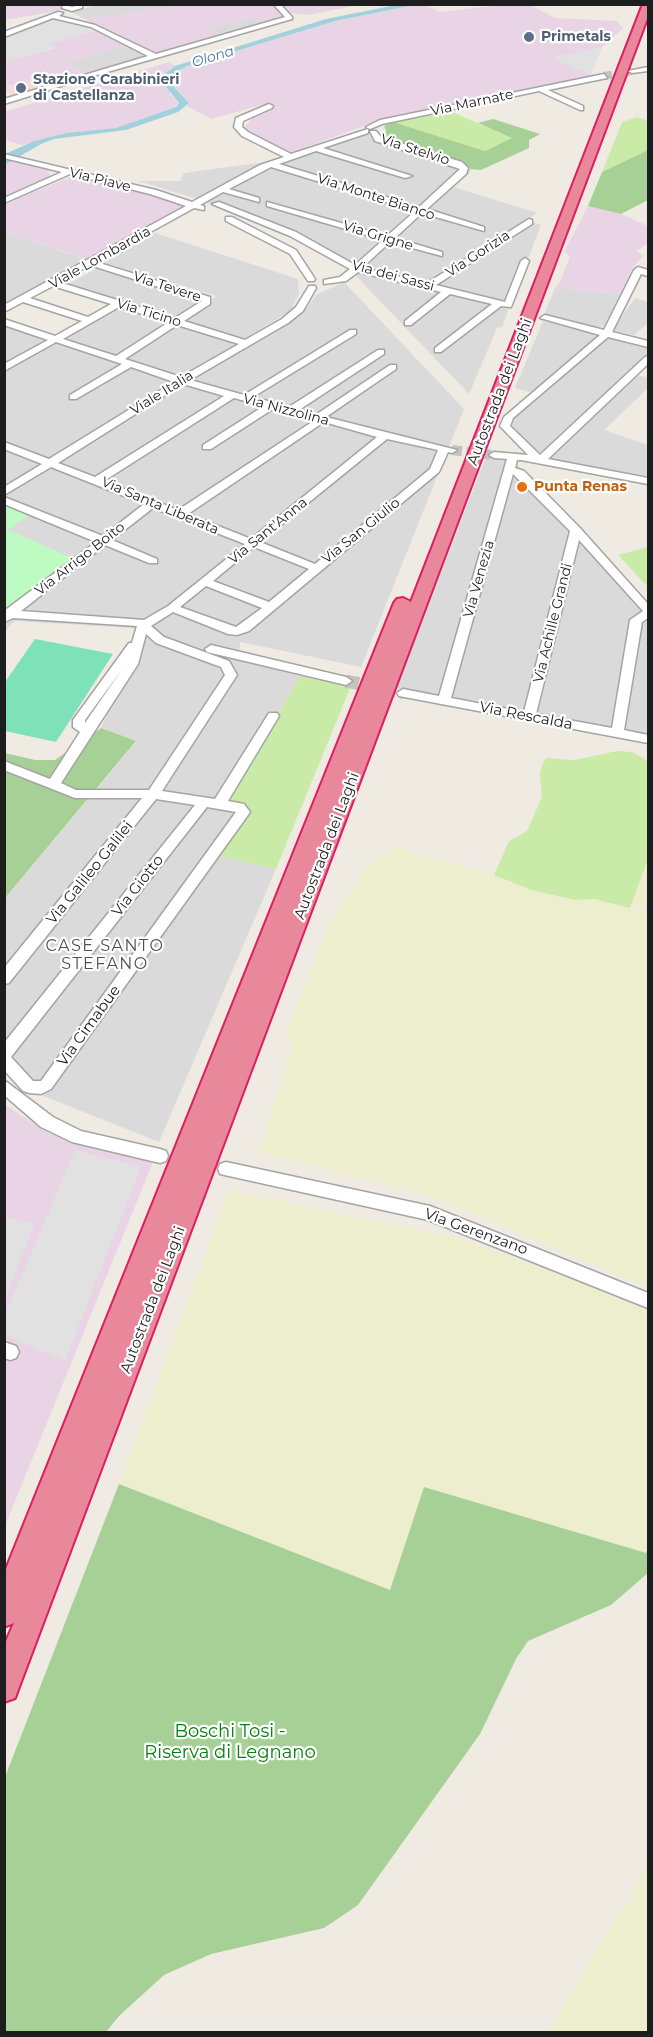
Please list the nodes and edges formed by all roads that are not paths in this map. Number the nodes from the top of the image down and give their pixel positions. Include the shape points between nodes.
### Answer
1 (276, 4) edge
2 (82, 5) edge
3 (66, 9) edge
4 (640, 15) edge
5 (53, 16) junction
6 (4, 35) edge
7 (155, 56) junction
8 (172, 60) dead end
9 (647, 69) edge
10 (632, 71) tunnel mouth
11 (117, 76) dead end
12 (604, 76) tunnel mouth
13 (73, 89) dead end
14 (540, 89) junction
15 (7, 98) edge
16 (268, 106) dead end
17 (580, 108) dead end
18 (4, 110) edge
19 (369, 130) junction
20 (314, 148) junction
21 (4, 156) edge
22 (290, 157) junction
23 (271, 164) junction
24 (69, 172) junction
25 (408, 176) dead end
26 (225, 190) junction
27 (256, 200) dead end
28 (4, 201) edge
29 (216, 204) dead end
30 (270, 204) dead end
31 (195, 206) junction
32 (420, 211) junction
33 (529, 222) dead end
34 (481, 230) dead end
35 (389, 239) junction
36 (439, 254) dead end
37 (525, 261) dead end
38 (91, 262) junction
39 (356, 269) junction
40 (648, 273) edge
41 (52, 283) junction
42 (312, 283) junction
43 (428, 286) junction
44 (448, 291) junction
45 (23, 299) junction
46 (118, 304) junction
47 (504, 304) junction
48 (4, 309) edge
49 (545, 318) dead end
50 (89, 320) junction
51 (176, 321) junction
52 (4, 322) edge
53 (408, 323) dead end
54 (353, 332) dead end
55 (607, 333) junction
56 (55, 339) junction
57 (245, 343) junction
58 (648, 344) edge
59 (438, 350) dead end
60 (381, 352) dead end
61 (118, 359) junction
62 (648, 359) edge
63 (131, 363) junction
64 (393, 367) dead end
65 (4, 368) edge
66 (182, 381) junction
67 (232, 395) junction
68 (73, 397) dead end
69 (244, 399) junction
70 (271, 406) junction
71 (290, 411) junction
72 (319, 419) junction
73 (385, 436) junction
74 (4, 445) edge
75 (207, 447) dead end
76 (448, 449) joint
77 (494, 455) tunnel mouth
78 (513, 456) junction
79 (540, 461) junction
80 (51, 462) junction
81 (509, 469) junction
82 (98, 480) junction
83 (648, 481) edge
84 (4, 492) edge
85 (4, 500) edge
86 (152, 504) junction
87 (178, 515) junction
88 (576, 530) junction
89 (104, 541) junction
90 (252, 544) junction
91 (153, 561) dead end
92 (316, 568) junction
93 (205, 582) junction
94 (270, 607) junction
95 (172, 608) junction
96 (648, 611) edge
97 (6, 616) edge
98 (145, 626) junction
99 (346, 681) tunnel mouth
100 (403, 693) tunnel mouth
101 (444, 700) junction
102 (273, 716) dead end
103 (529, 717) junction
104 (617, 733) junction
105 (648, 739) edge
106 (4, 765) edge
107 (53, 785) junction
108 (153, 794) junction
109 (211, 803) junction
110 (4, 979) edge
111 (4, 1057) edge
112 (4, 1086) edge
113 (160, 1156) dead end
114 (226, 1169) dead end
115 (648, 1301) edge
116 (4, 1612) edge
117 (4, 1687) edge

1 - 7 street via 290,18
2 - 3 street
3 - 5 street
4 - 116 highway, Autostrada dei Laghi
4 - 117 highway, Autostrada dei Laghi
5 - 6 street
5 - 7 street via 93,26
7 - 15 street
8 - 11 street
9 - 10 street
12 - 14 street, Via Marnate
13 - 18 street
14 - 17 street
14 - 19 street, Via Marnate via 380,122
16 - 22 street via 239,120 238,127 244,134
19 - 20 street, Via Marnate
19 - 32 street, Via Stelvio via 378,139 464,168
20 - 22 street, Via Marnate
20 - 25 street
21 - 24 street, Via Piave
22 - 23 street, Via Marnate
23 - 26 street, Via Marnate
23 - 32 street, Via Monte Bianco
24 - 28 street
24 - 31 street, Via Piave
26 - 27 street
26 - 31 street, Via Marnate
29 - 39 street, Via dei Sassi via 297,231
30 - 35 street, Via Grigne via 313,220
31 - 38 street, Viale Lombardia
31 - 42 street, Via Piave via 235,221 293,252
32 - 34 street, Via Monte Bianco
32 - 35 street
33 - 43 street, Via Gorizia
35 - 36 street, Via Grigne
35 - 39 street
37 - 47 street
38 - 41 street, Viale Lombardia
38 - 51 street, Via Tevere via 207,300
39 - 42 street via 343,279 327,282 323,288
39 - 43 street, Via dei Sassi
40 - 55 street via 638,270
41 - 45 street, Viale Lombardia
41 - 46 street, Via Ticino
42 - 57 street, Viale Italia via 300,309
43 - 44 street, Via dei Sassi
44 - 47 street, Via dei Sassi
44 - 53 street
45 - 48 street, Viale Lombardia
45 - 50 street
46 - 50 street
46 - 51 street, Via Ticino
47 - 59 street
49 - 55 street
50 - 56 street
51 - 57 street, Via Ticino
51 - 61 street
52 - 56 street, Via Nizzolina
54 - 69 street
55 - 58 street
55 - 79 street via 506,421 505,426
56 - 61 street, Via Nizzolina
56 - 65 street
57 - 66 street, Viale Italia
60 - 71 street
61 - 63 street, Via Nizzolina
62 - 79 street
63 - 66 street, Via Nizzolina
63 - 68 street
64 - 72 street
66 - 67 street, Via Nizzolina
66 - 80 street, Viale Italia
67 - 69 street, Via Nizzolina
67 - 82 street
69 - 70 street, Via Nizzolina
70 - 71 street, Via Nizzolina
70 - 75 street
71 - 72 street, Via Nizzolina
72 - 73 street, Via Nizzolina
72 - 87 street
73 - 76 street, Via Nizzolina
73 - 90 street, Via Sant'Anna
74 - 80 street, Via Santa Liberata
76 - 92 street, Via San Giulio via 435,470
77 - 78 street
78 - 79 street
78 - 81 street, Via Venezia
79 - 83 street
80 - 82 street, Via Santa Liberata
80 - 84 street, Viale Italia
81 - 88 street via 520,473
81 - 101 street, Via Venezia
82 - 86 street, Via Santa Liberata
85 - 89 street
86 - 87 street, Via Santa Liberata
86 - 89 street, Via Arrigo Boito
87 - 90 street, Via Santa Liberata
88 - 96 street
88 - 103 street, Via Achille Grandi
89 - 91 street
89 - 97 street, Via Arrigo Boito
90 - 92 street, Via Santa Liberata
90 - 93 street, Via Sant'Anna
92 - 94 street, Via San Giulio
93 - 94 street
93 - 95 street, Via Sant'Anna
94 - 95 street, Via San Giulio via 237,631
95 - 98 street, Via Sant'Anna
96 - 104 street via 636,620
97 - 98 street
98 - 99 street via 224,653
98 - 107 street via 132,664
98 - 108 street, Via Galileo Galilei via 160,640 230,668 231,675
100 - 101 street, Via Rescalda
101 - 103 street, Via Rescalda
102 - 109 street, Via Giotto
103 - 104 street, Via Rescalda
104 - 105 street, Via Rescalda
106 - 107 street
107 - 108 street via 75,794
108 - 109 street
108 - 110 street, Via Galileo Galilei
109 - 111 street, Via Giotto
109 - 111 street, Via Cimabue via 239,807 243,812 46,1085 29,1087
112 - 113 street via 47,1122 78,1137
114 - 115 street, Via Gerenzano via 430,1213

